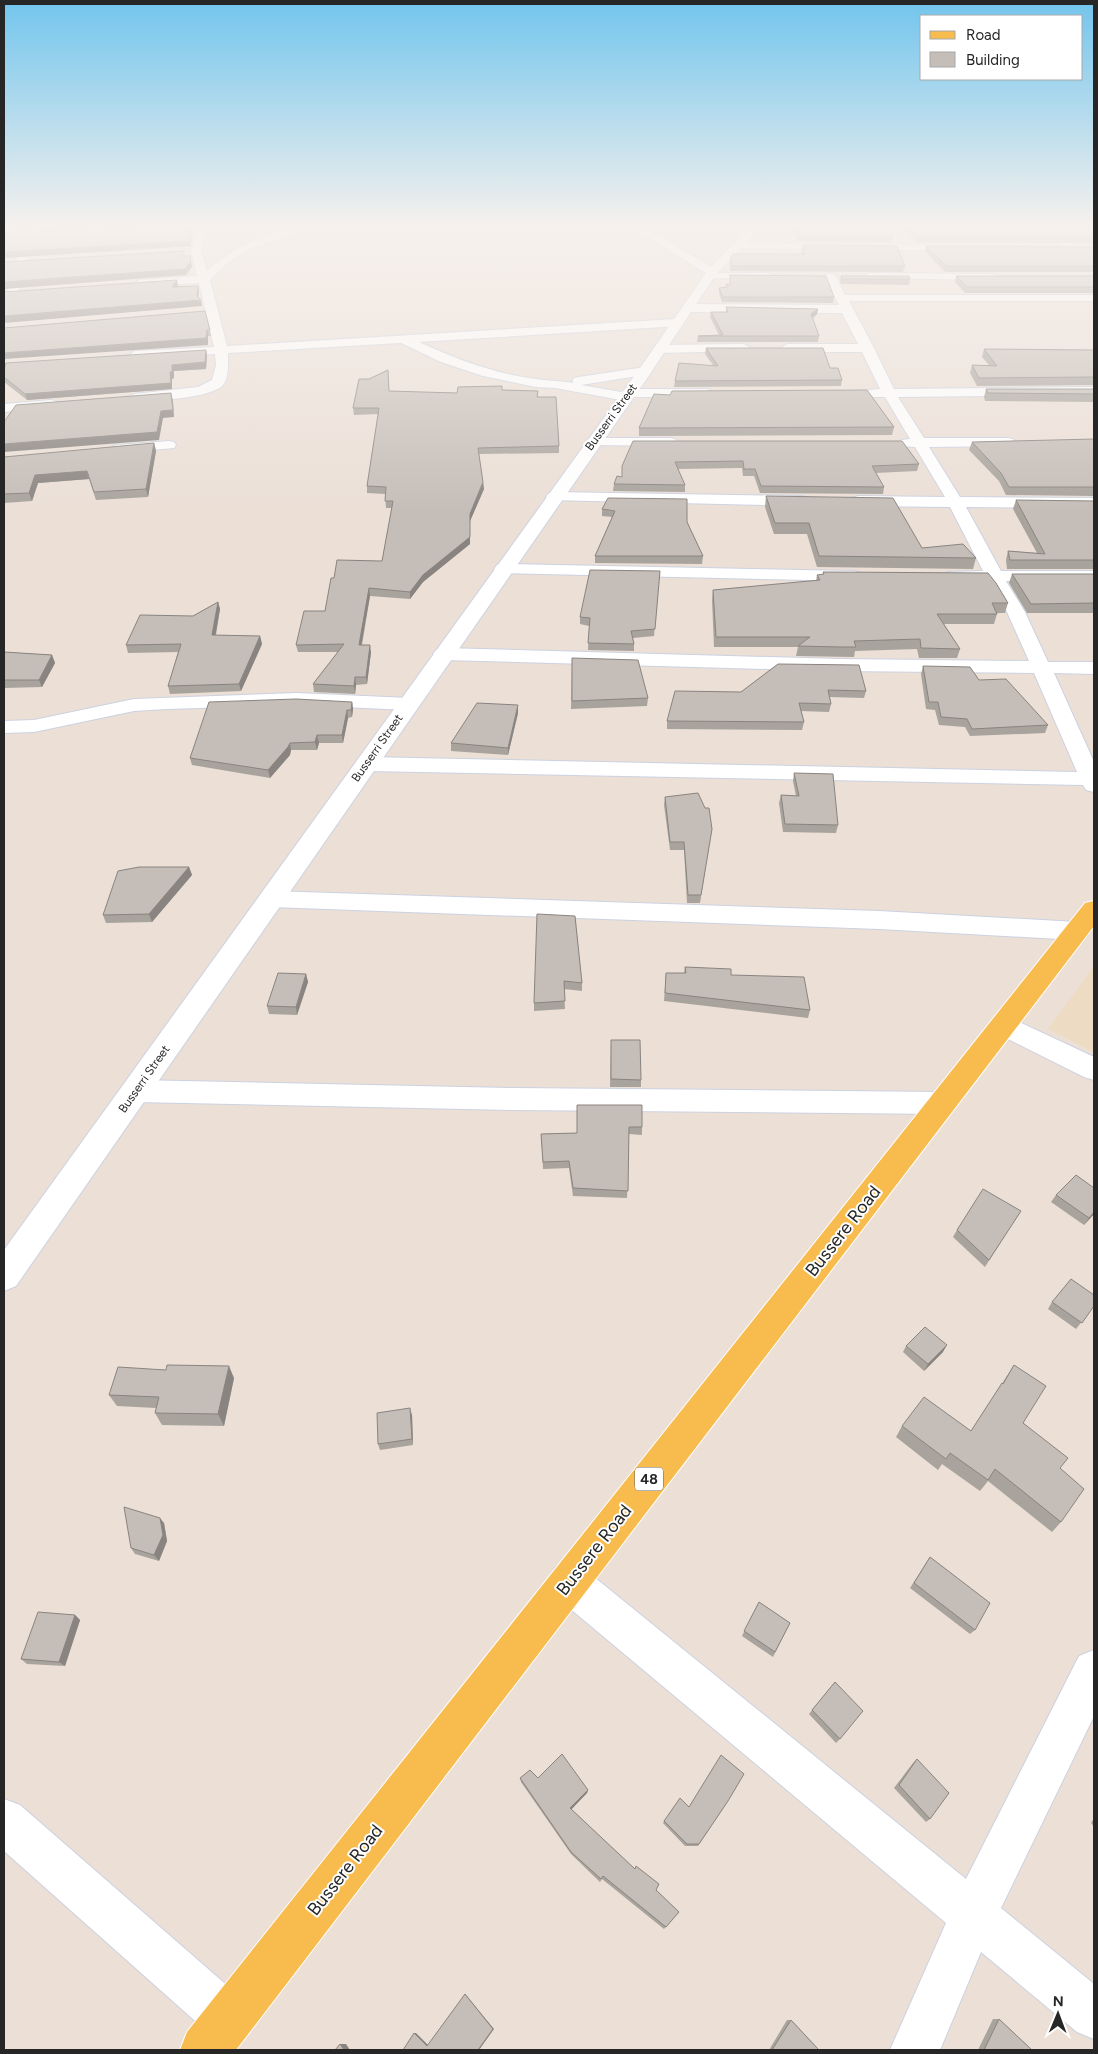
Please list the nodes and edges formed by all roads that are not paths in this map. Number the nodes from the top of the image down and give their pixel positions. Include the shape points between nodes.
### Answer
1 (213, 322) edge
2 (607, 322) edge
3 (678, 322) edge
4 (854, 322) edge
5 (401, 338) junction
6 (658, 348) junction
7 (755, 348) edge
8 (775, 348) edge
9 (868, 348) junction
10 (220, 349) junction
11 (122, 356) edge
12 (645, 371) junction
13 (555, 384) junction
14 (1094, 391) edge
15 (889, 392) junction
16 (719, 393) edge
17 (860, 393) edge
18 (626, 395) junction
19 (124, 399) edge
20 (60, 404) edge
21 (4, 408) edge
22 (593, 442) junction
23 (682, 442) edge
24 (1027, 442) edge
25 (890, 443) edge
26 (920, 443) junction
27 (169, 445) dead end
28 (101, 451) edge
29 (554, 497) junction
30 (820, 501) edge
31 (839, 501) edge
32 (956, 502) junction
33 (1094, 502) edge
34 (503, 569) junction
35 (871, 576) edge
36 (938, 576) edge
37 (995, 576) junction
38 (1094, 576) edge
39 (443, 654) junction
40 (1041, 668) junction
41 (1094, 668) edge
42 (408, 704) junction
43 (4, 727) edge
44 (366, 764) junction
45 (1093, 781) edge
46 (271, 899) junction
47 (1086, 920) edge
48 (1004, 1025) junction
49 (1094, 1069) edge
50 (135, 1091) junction
51 (944, 1103) junction
52 (4, 1276) edge
53 (569, 1582) junction
54 (1094, 1671) edge
55 (4, 1821) edge
56 (972, 1915) junction
57 (1094, 2015) edge
58 (217, 2035) edge
59 (915, 2050) edge

1 - 10 street via 220,338
2 - 5 street
3 - 6 street, Busserri Street
4 - 9 street
5 - 10 street
5 - 13 street via 446,359 488,373 536,384
6 - 7 street
6 - 12 street, Busserri Street
8 - 9 street
9 - 15 street
10 - 11 street
10 - 19 street via 222,365 218,382 212,387 184,394
12 - 13 street
12 - 18 street, Busserri Street
13 - 18 street
14 - 15 street
15 - 17 street
15 - 26 street
16 - 18 street
18 - 22 street, Busserri Street
20 - 21 street
22 - 23 street
22 - 29 street, Busserri Street
24 - 26 street
25 - 26 street
26 - 32 street
27 - 28 street
29 - 30 street
29 - 34 street, Busserri Street
31 - 32 street
32 - 33 street
32 - 37 street
34 - 35 street
34 - 39 street, Busserri Street
36 - 37 street
37 - 38 street
37 - 40 street via 1016,612
39 - 40 street
39 - 42 street, Busserri Street
40 - 41 street
40 - 45 street
42 - 43 street via 297,699 167,703 134,705 34,726
42 - 44 street, Busserri Street
44 - 45 street
44 - 46 street, Busserri Street
46 - 47 street via 879,920
46 - 50 street, Busserri Street
47 - 48 main road, Bussere Road / 48
48 - 49 street
48 - 51 main road, Bussere Road / 48
50 - 51 street
50 - 52 street, Busserri Street
51 - 53 main road, Bussere Road / 48
53 - 56 street
53 - 58 main road, Bussere Road / 48
54 - 56 street
55 - 58 street
56 - 57 street
56 - 59 street

